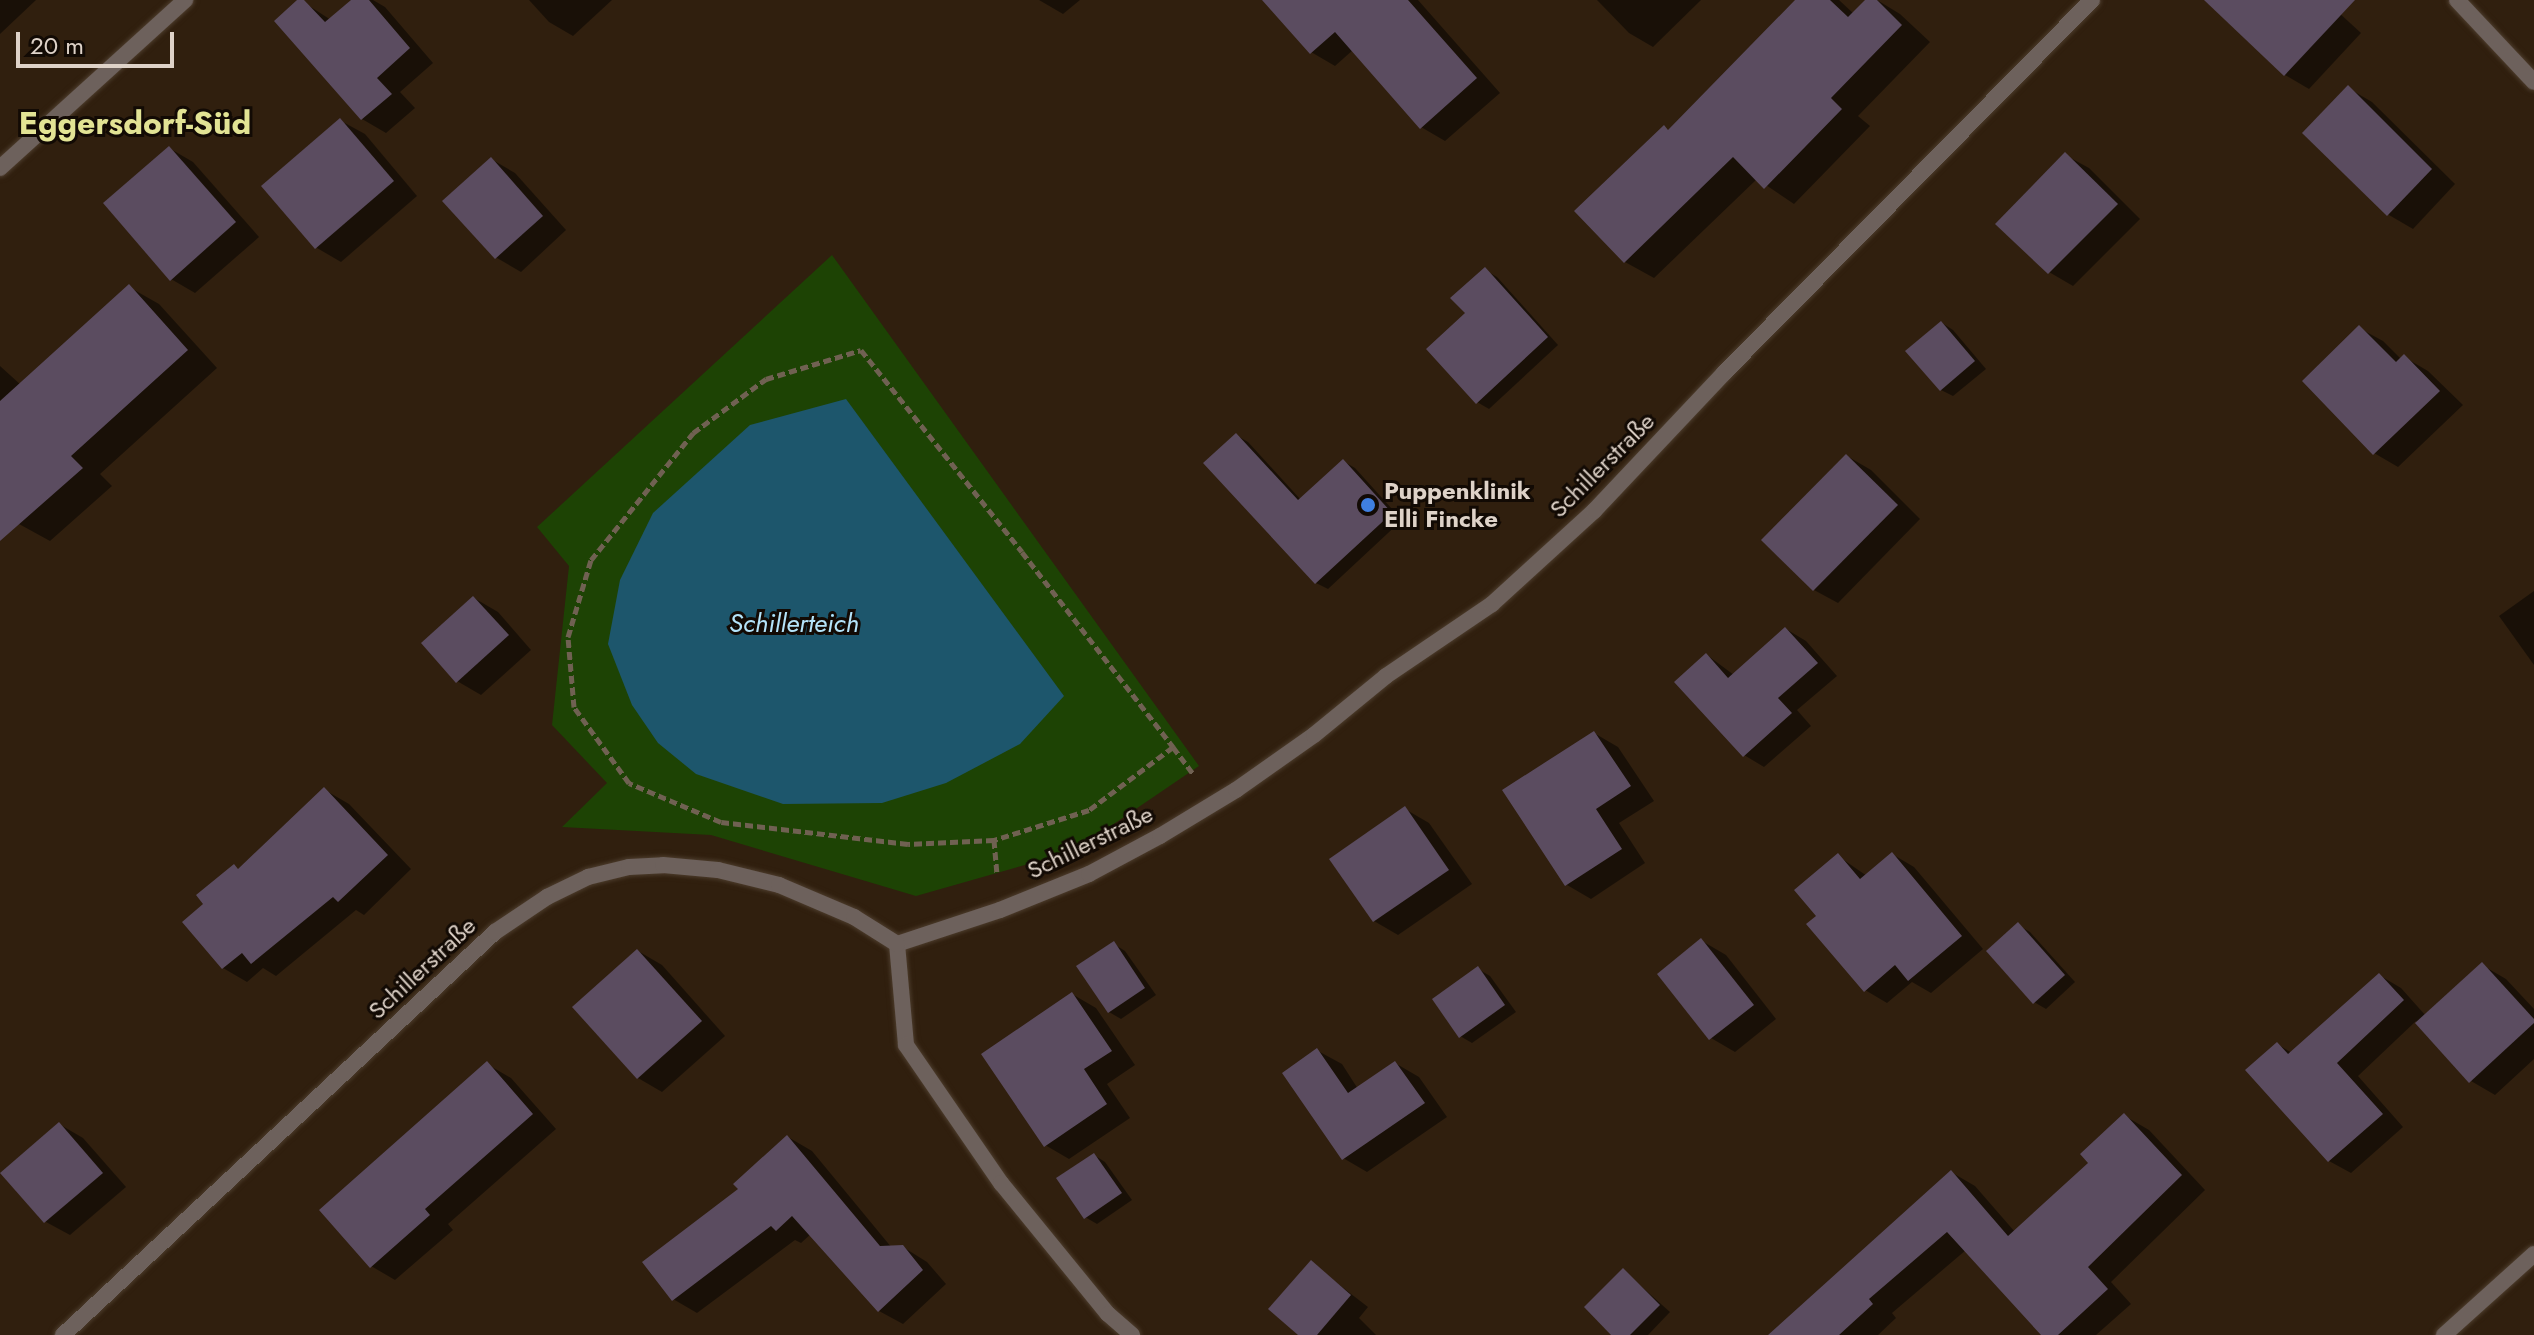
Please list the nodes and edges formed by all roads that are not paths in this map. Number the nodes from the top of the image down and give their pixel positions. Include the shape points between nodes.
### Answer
1 (185, 0) edge
2 (2092, 0) edge
3 (2457, 0) edge
4 (2534, 82) edge
5 (0, 168) edge
6 (897, 944) junction
7 (2534, 1254) edge
8 (63, 1335) edge
9 (1132, 1335) edge
10 (2444, 1335) edge

1 - 5 street
2 - 6 street, Schillerstraße via 1594,511 1492,604 1386,676 1236,790 1160,836 1089,874
3 - 4 street
6 - 8 street, Schillerstraße via 854,917 779,885 718,870 663,865 588,877 495,932
6 - 9 street via 906,1045 1001,1183 1108,1314
7 - 10 street

